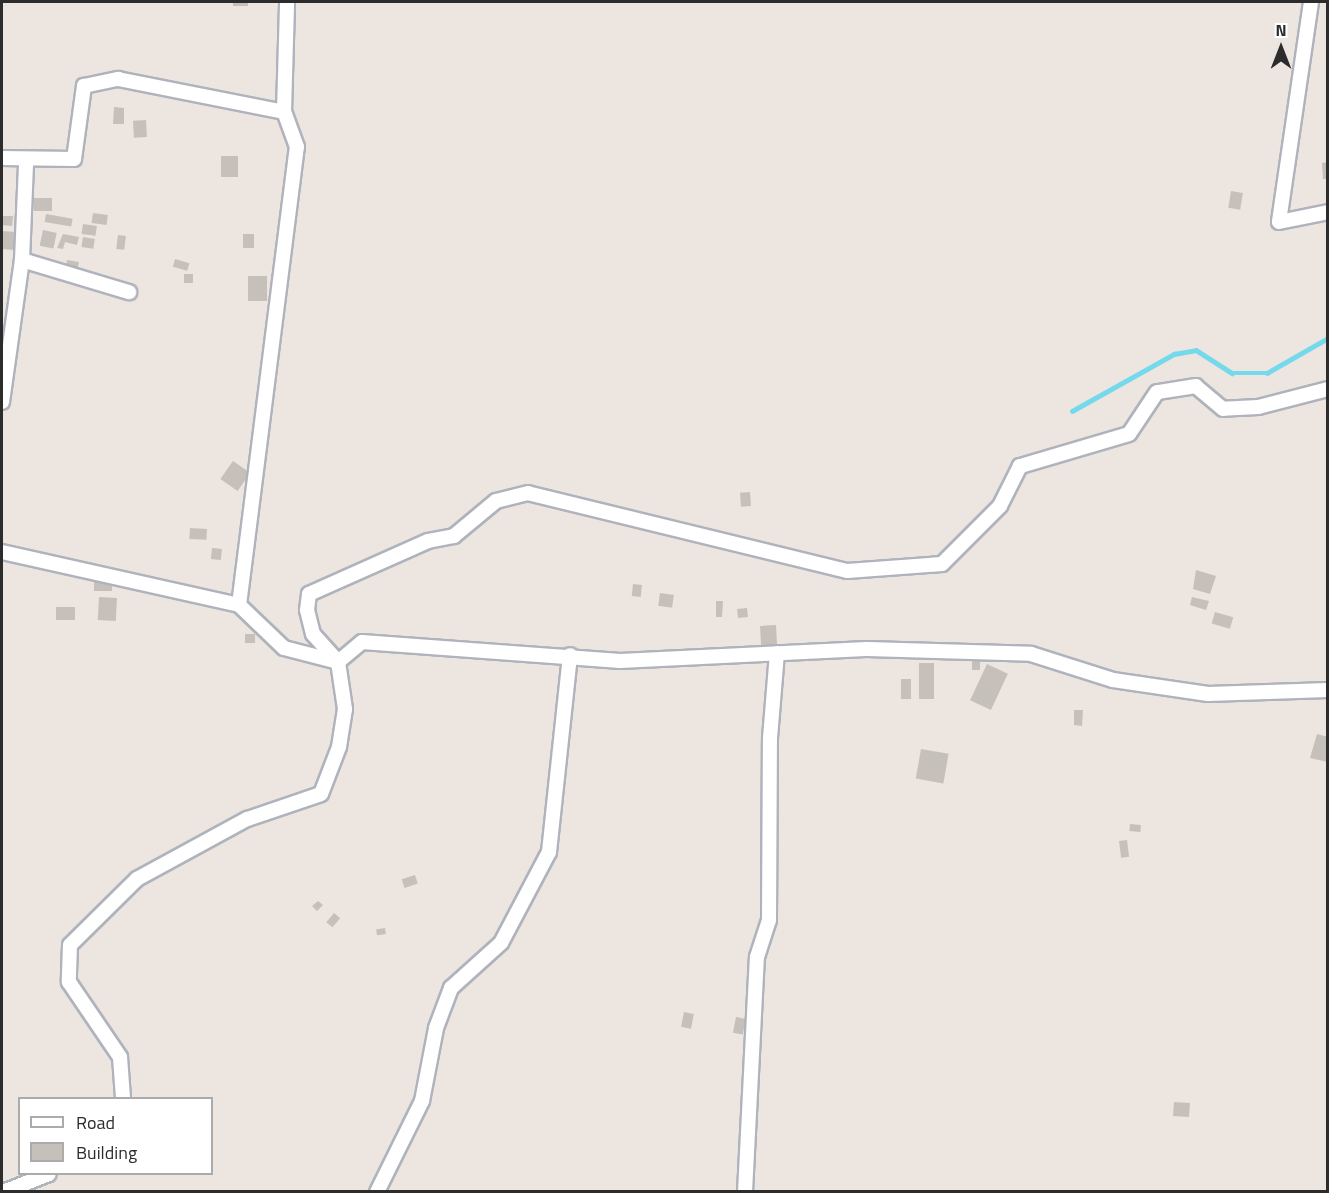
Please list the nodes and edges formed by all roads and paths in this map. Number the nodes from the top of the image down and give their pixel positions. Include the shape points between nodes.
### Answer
1 (287, 2) edge
2 (1311, 2) edge
3 (284, 112) junction
4 (2, 158) edge
5 (26, 163) junction
6 (1328, 213) edge
7 (22, 260) junction
8 (129, 292) dead end
9 (1328, 389) edge
10 (2, 402) edge
11 (2, 552) edge
12 (239, 605) junction
13 (777, 653) junction
14 (570, 655) junction
15 (338, 662) junction
16 (1328, 690) edge
17 (123, 1097) edge
18 (44, 1175) edge
19 (3, 1191) edge
20 (377, 1191) edge
21 (745, 1191) edge

1 - 3 street
2 - 6 street via 1279,222
3 - 5 street via 118,79 84,86 74,159
3 - 12 street via 297,147
4 - 5 street
5 - 7 street
7 - 8 street
7 - 10 street
9 - 15 street via 1258,407 1223,409 1196,386 1157,392 1129,434 1020,466 1000,506 942,564 847,571 528,493 496,501 454,536 428,541 309,594 313,634
11 - 12 street
12 - 15 street via 284,648
13 - 14 street via 620,661
13 - 16 street via 867,649 1031,654 1113,680 1208,694
13 - 21 street via 770,738 769,920 757,957
14 - 15 street via 362,642
14 - 20 street via 549,852 501,943 451,988 436,1028 422,1101
15 - 17 street via 345,709 339,747 321,794 248,819 137,879 70,945 69,982 120,1057
18 - 19 street

